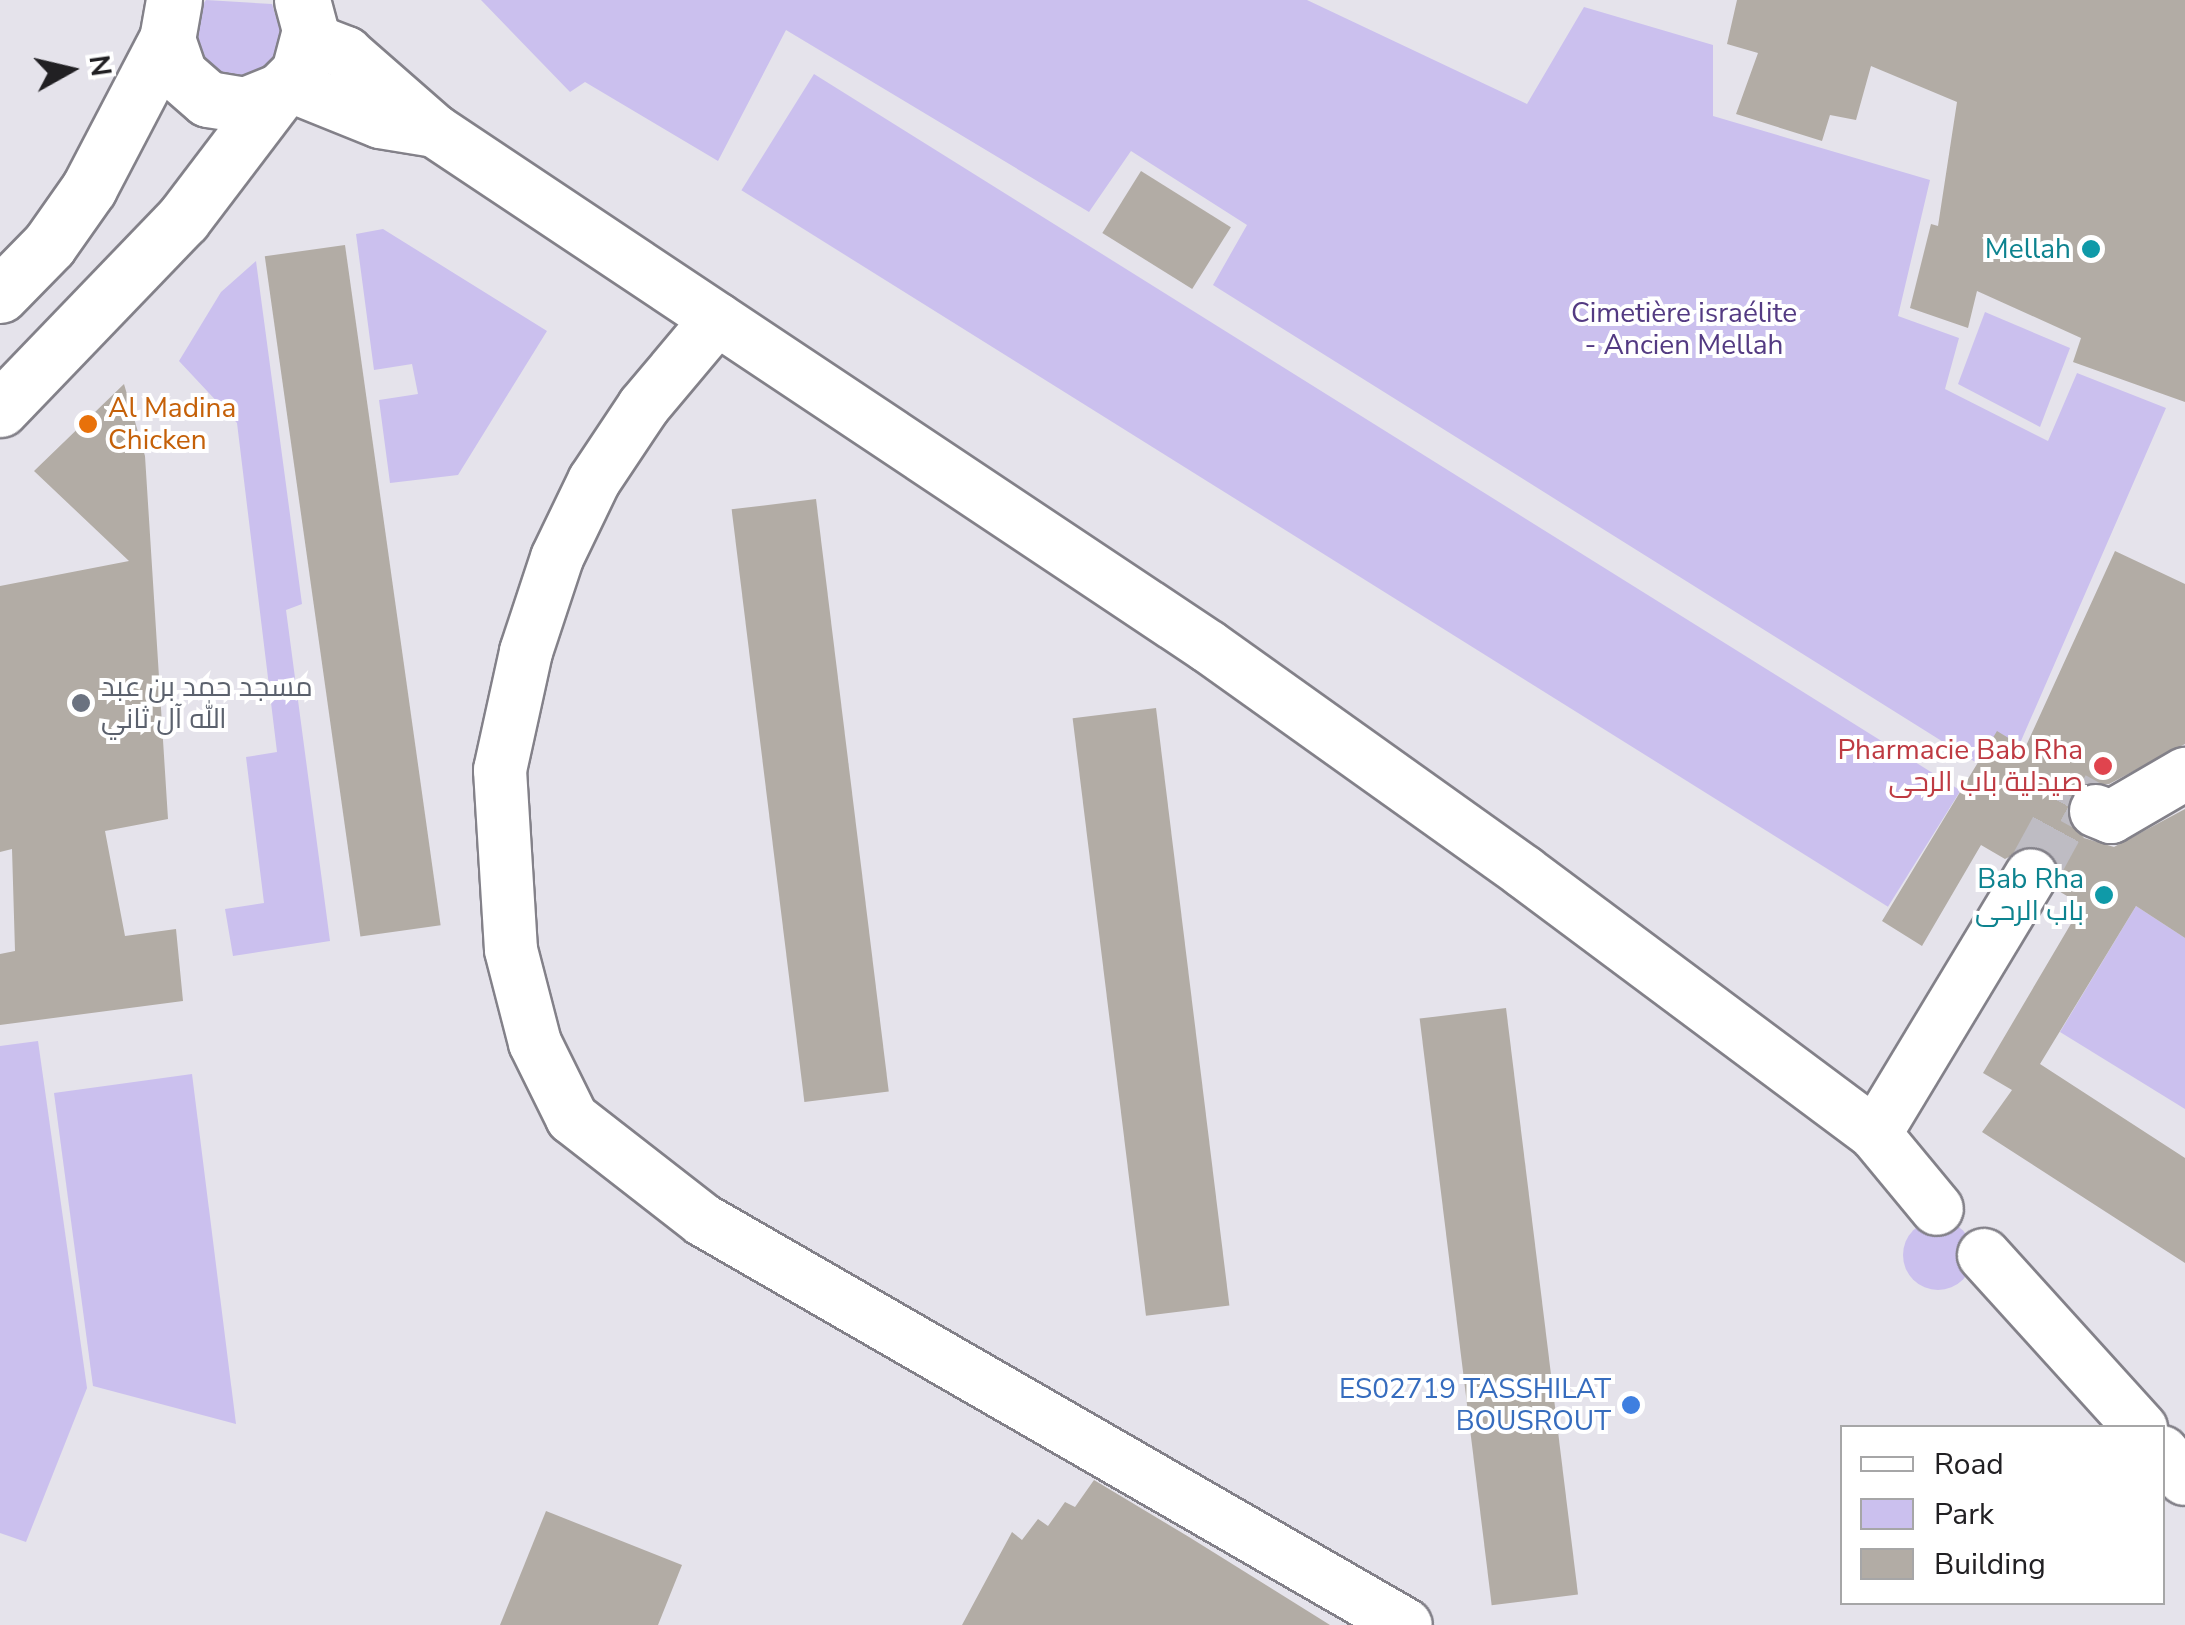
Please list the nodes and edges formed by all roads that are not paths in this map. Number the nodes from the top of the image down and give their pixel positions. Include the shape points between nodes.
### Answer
1 (164, 16) edge
2 (301, 41) edge
3 (0, 295) edge
4 (717, 319) junction
5 (0, 409) edge
6 (2185, 774) edge
7 (2096, 811) tunnel mouth
8 (2032, 875) tunnel mouth
9 (1875, 1134) junction
10 (1937, 1208) dead end
11 (1984, 1255) dead end
12 (2138, 1425) edge
13 (2165, 1456) edge
14 (2185, 1479) edge
15 (1406, 1625) edge

1 - 2 street via 179,74 208,99 245,105
1 - 3 street via 89,188 49,245
2 - 4 street via 380,122 435,131
2 - 5 street via 183,219
4 - 9 street via 1210,647
4 - 15 street via 604,466 556,558 500,770 512,950 535,1043 572,1118 703,1220
6 - 7 street via 2111,817
8 - 9 street
9 - 10 street
11 - 12 street
13 - 14 street

